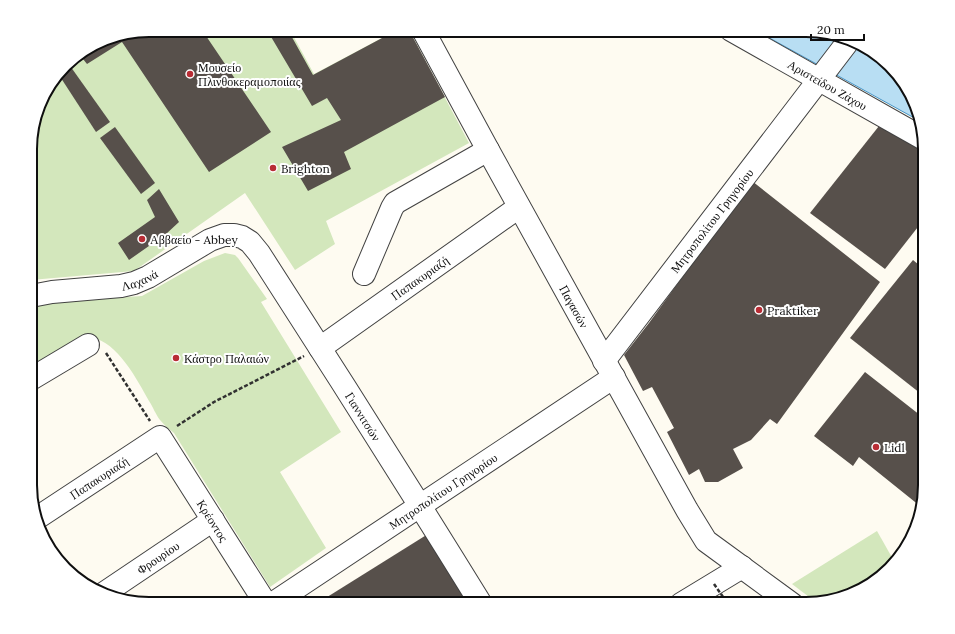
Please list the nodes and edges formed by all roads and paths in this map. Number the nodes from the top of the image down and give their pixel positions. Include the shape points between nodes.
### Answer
1 (427, 37) edge
2 (743, 37) edge
3 (846, 45) edge
4 (818, 80) junction
5 (917, 135) edge
6 (488, 150) junction
7 (519, 207) junction
8 (238, 236) joint
9 (364, 274) dead end
10 (37, 295) edge
11 (88, 345) joint
12 (320, 348) junction
13 (609, 369) junction
14 (37, 375) edge
15 (140, 406) dead end
16 (160, 437) junction
17 (420, 505) junction
18 (41, 515) edge
19 (213, 520) junction
20 (742, 567) junction
21 (714, 584) junction
22 (110, 590) edge
23 (262, 597) edge
24 (282, 597) edge
25 (477, 597) edge
26 (693, 597) edge
27 (723, 597) edge
28 (783, 597) edge

1 - 6 street, Παγασών
2 - 4 street, Αριστείδου Ζάχου
3 - 4 street, Μητροπολίτου Γρηγορίου
4 - 5 street, Αριστείδου Ζάχου
4 - 13 street, Μητροπολίτου Γρηγορίου
6 - 7 street, Παγασών
6 - 9 street via 395,203
7 - 12 street, Παπακυριαζή
7 - 13 street, Παγασών
8 - 10 street, Λαχανά via 227,235 213,239 134,283
8 - 12 street, Γιαννιτσών via 250,242 255,248
11 - 14 street
11 - 15 path via 98,347 106,354
12 - 16 path via 214,402
12 - 17 street, Γιαννιτσών
13 - 17 street, Μητροπολίτου Γρηγορίου
13 - 20 street, Παγασών via 706,541
16 - 18 street, Παπακυριαζή
16 - 19 street, Κρέοντος
17 - 24 street, Μητροπολίτου Γρηγορίου
17 - 25 street, Γιαννιτσών
19 - 22 street, Φρουρίου
19 - 23 street, Κρέοντος
20 - 21 street
20 - 28 street, Παγασών
21 - 26 street
21 - 27 path, bridge

